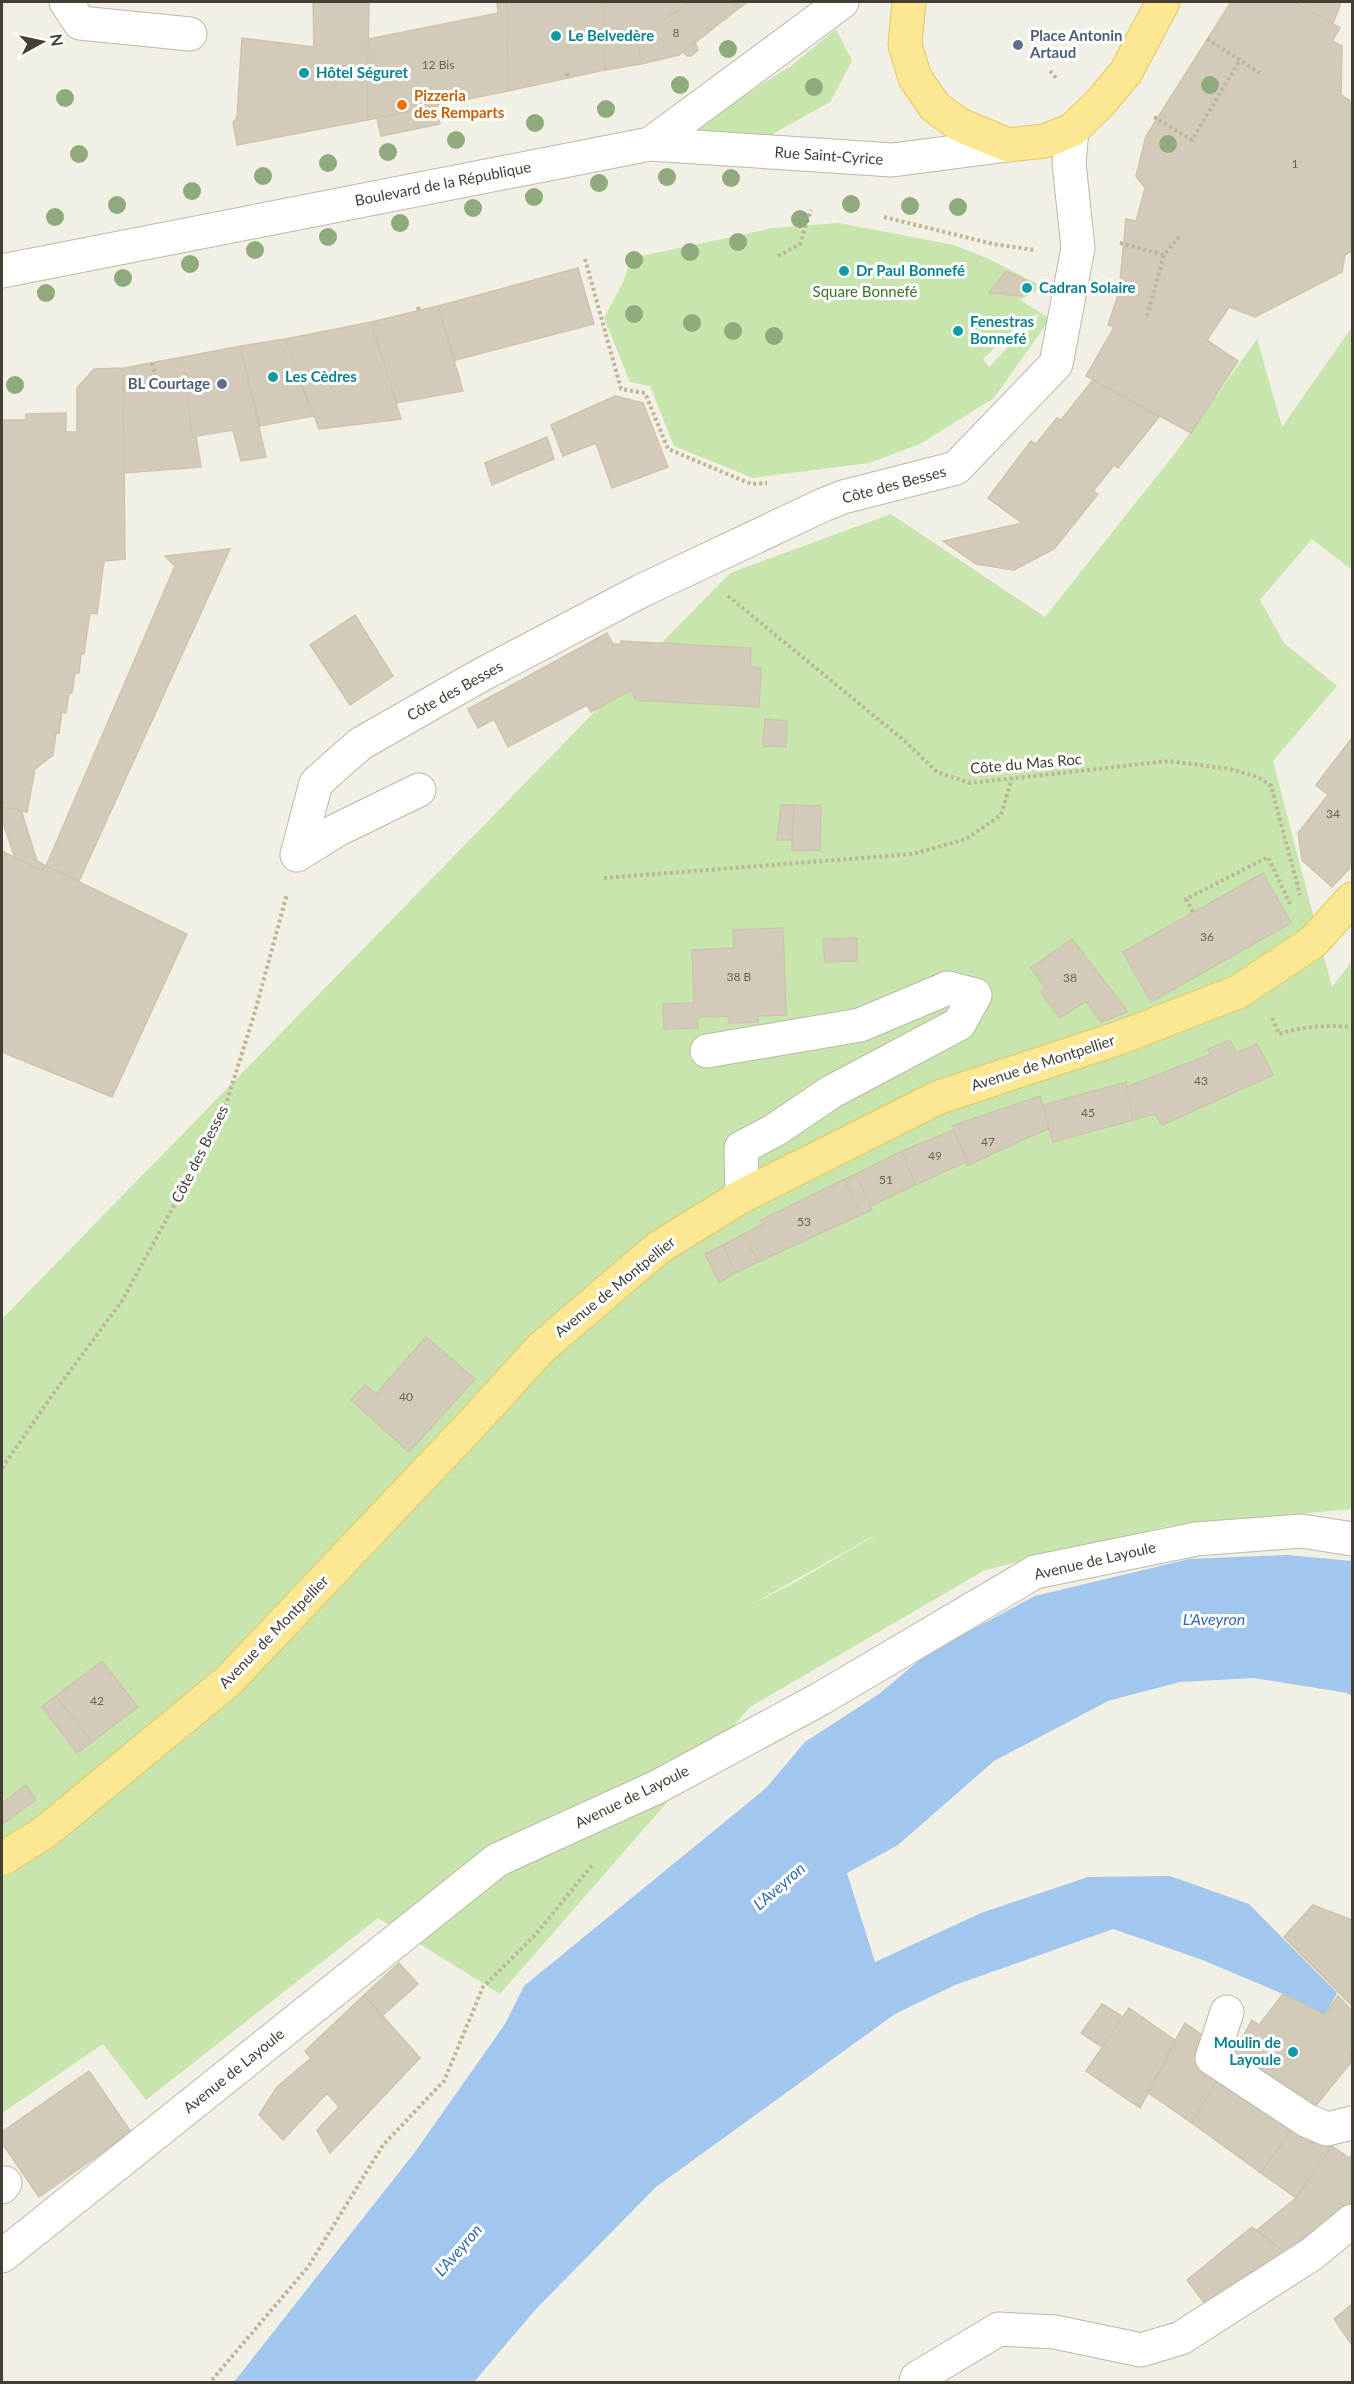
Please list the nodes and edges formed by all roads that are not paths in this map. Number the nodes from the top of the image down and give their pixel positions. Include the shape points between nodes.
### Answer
1 (66, 2) edge
2 (842, 2) edge
3 (909, 2) edge
4 (1163, 2) edge
5 (190, 34) dead end
6 (1072, 130) junction
7 (650, 144) junction
8 (1008, 145) junction
9 (2, 271) edge
10 (419, 790) dead end
11 (1353, 899) edge
12 (707, 1051) dead end
13 (742, 1196) junction
14 (1353, 1539) edge
15 (2, 1859) edge
16 (1227, 2012) dead end
17 (1353, 2123) edge
18 (1353, 2221) edge
19 (2, 2256) edge
20 (916, 2382) edge

1 - 5 street via 80,23
2 - 7 street, Boulevard de la République
3 - 8 main road, Rue Saint-Cyrice via 905,45 915,78 935,107 960,125
4 - 6 main road, Rue Saint-Cyrice via 1126,72
6 - 8 main road, Rue Saint-Cyrice via 1045,141
6 - 10 street, Côte des Besses via 1069,163 1078,248 1056,364 956,468 823,505 641,591 360,744 316,783 297,855
7 - 8 street, Rue Saint-Cyrice via 892,160
7 - 9 street, Boulevard de la République
11 - 13 main road, Avenue de Montpellier via 1313,942 1238,992 1119,1038 939,1097
12 - 13 street via 860,1025 948,988 975,994 959,1024 831,1092 741,1148
13 - 15 main road, Avenue de Montpellier via 658,1248 541,1348 228,1681 45,1832
14 - 19 street, Avenue de Layoule via 1302,1532 1196,1539 1035,1572 820,1699 657,1787 497,1860
16 - 17 street via 1212,2058 1306,2120 1327,2129
18 - 20 street via 1312,2254 1181,2338 1141,2350 1055,2332 999,2329

